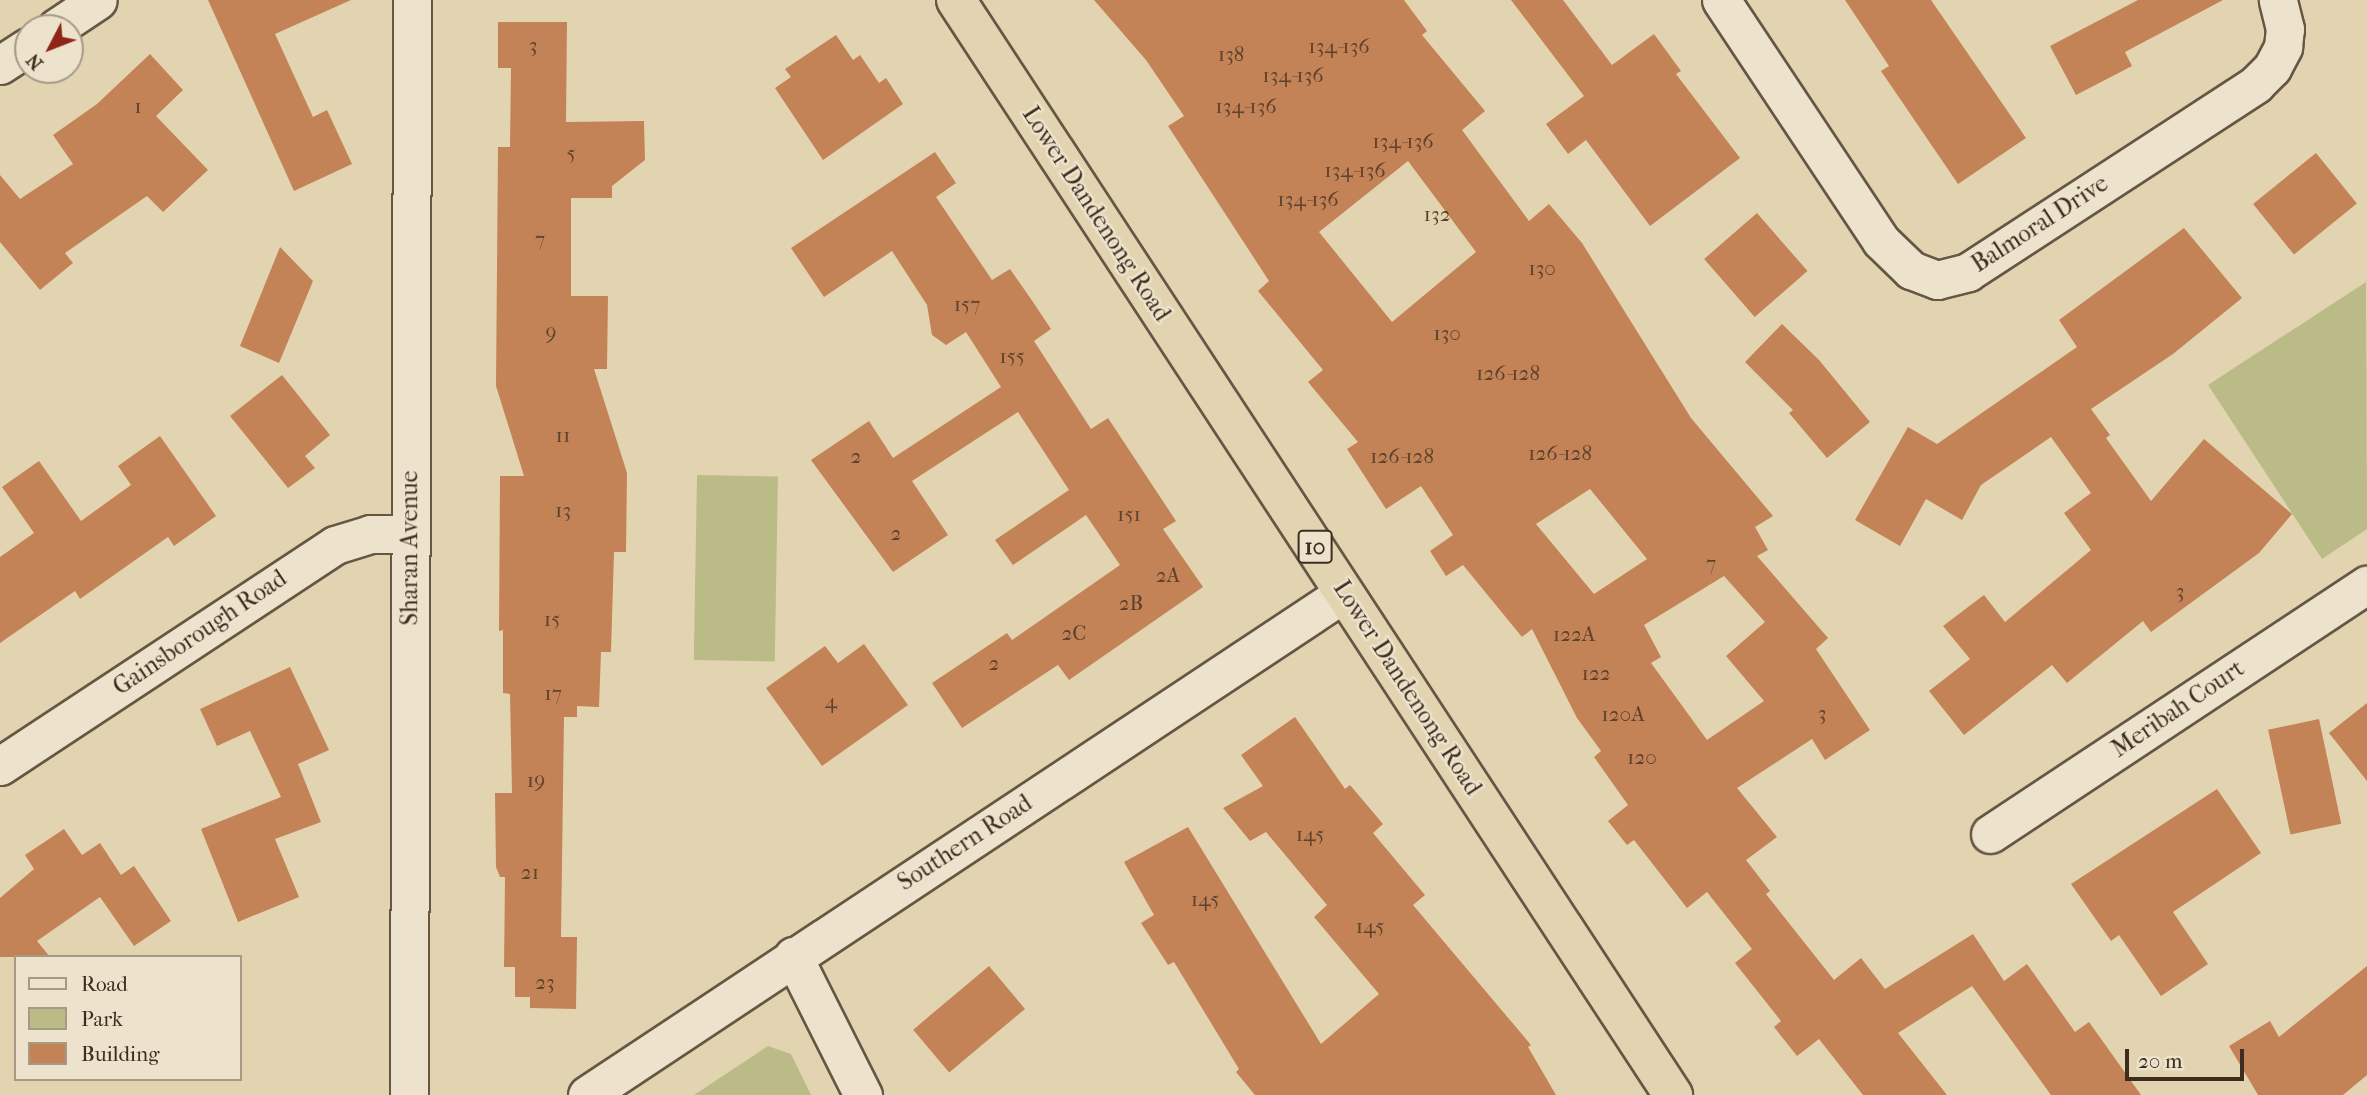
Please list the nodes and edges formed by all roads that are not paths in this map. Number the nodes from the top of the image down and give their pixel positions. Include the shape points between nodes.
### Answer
1 (98, 0) edge
2 (412, 0) edge
3 (956, 0) edge
4 (1721, 0) edge
5 (2278, 0) edge
6 (77, 14) edge
7 (410, 534) junction
8 (2367, 584) edge
9 (1345, 593) junction
10 (0, 766) edge
11 (1990, 834) dead end
12 (793, 956) junction
13 (409, 1095) edge
14 (587, 1095) edge
15 (863, 1095) edge
16 (1674, 1095) edge

1 - 6 street
2 - 7 street, Sharan Avenue
3 - 9 highway, Lower Dandenong Road / 10
4 - 5 street, Balmoral Drive via 1881,241 1910,270 1937,280 1968,272 2256,84 2283,47 2285,29
7 - 10 street, Gainsborough Road via 370,534 335,545
7 - 13 street, Sharan Avenue
8 - 11 street, Meribah Court
9 - 12 street, Southern Road
9 - 16 highway, Lower Dandenong Road / 10
12 - 14 street, Southern Road
12 - 15 street

